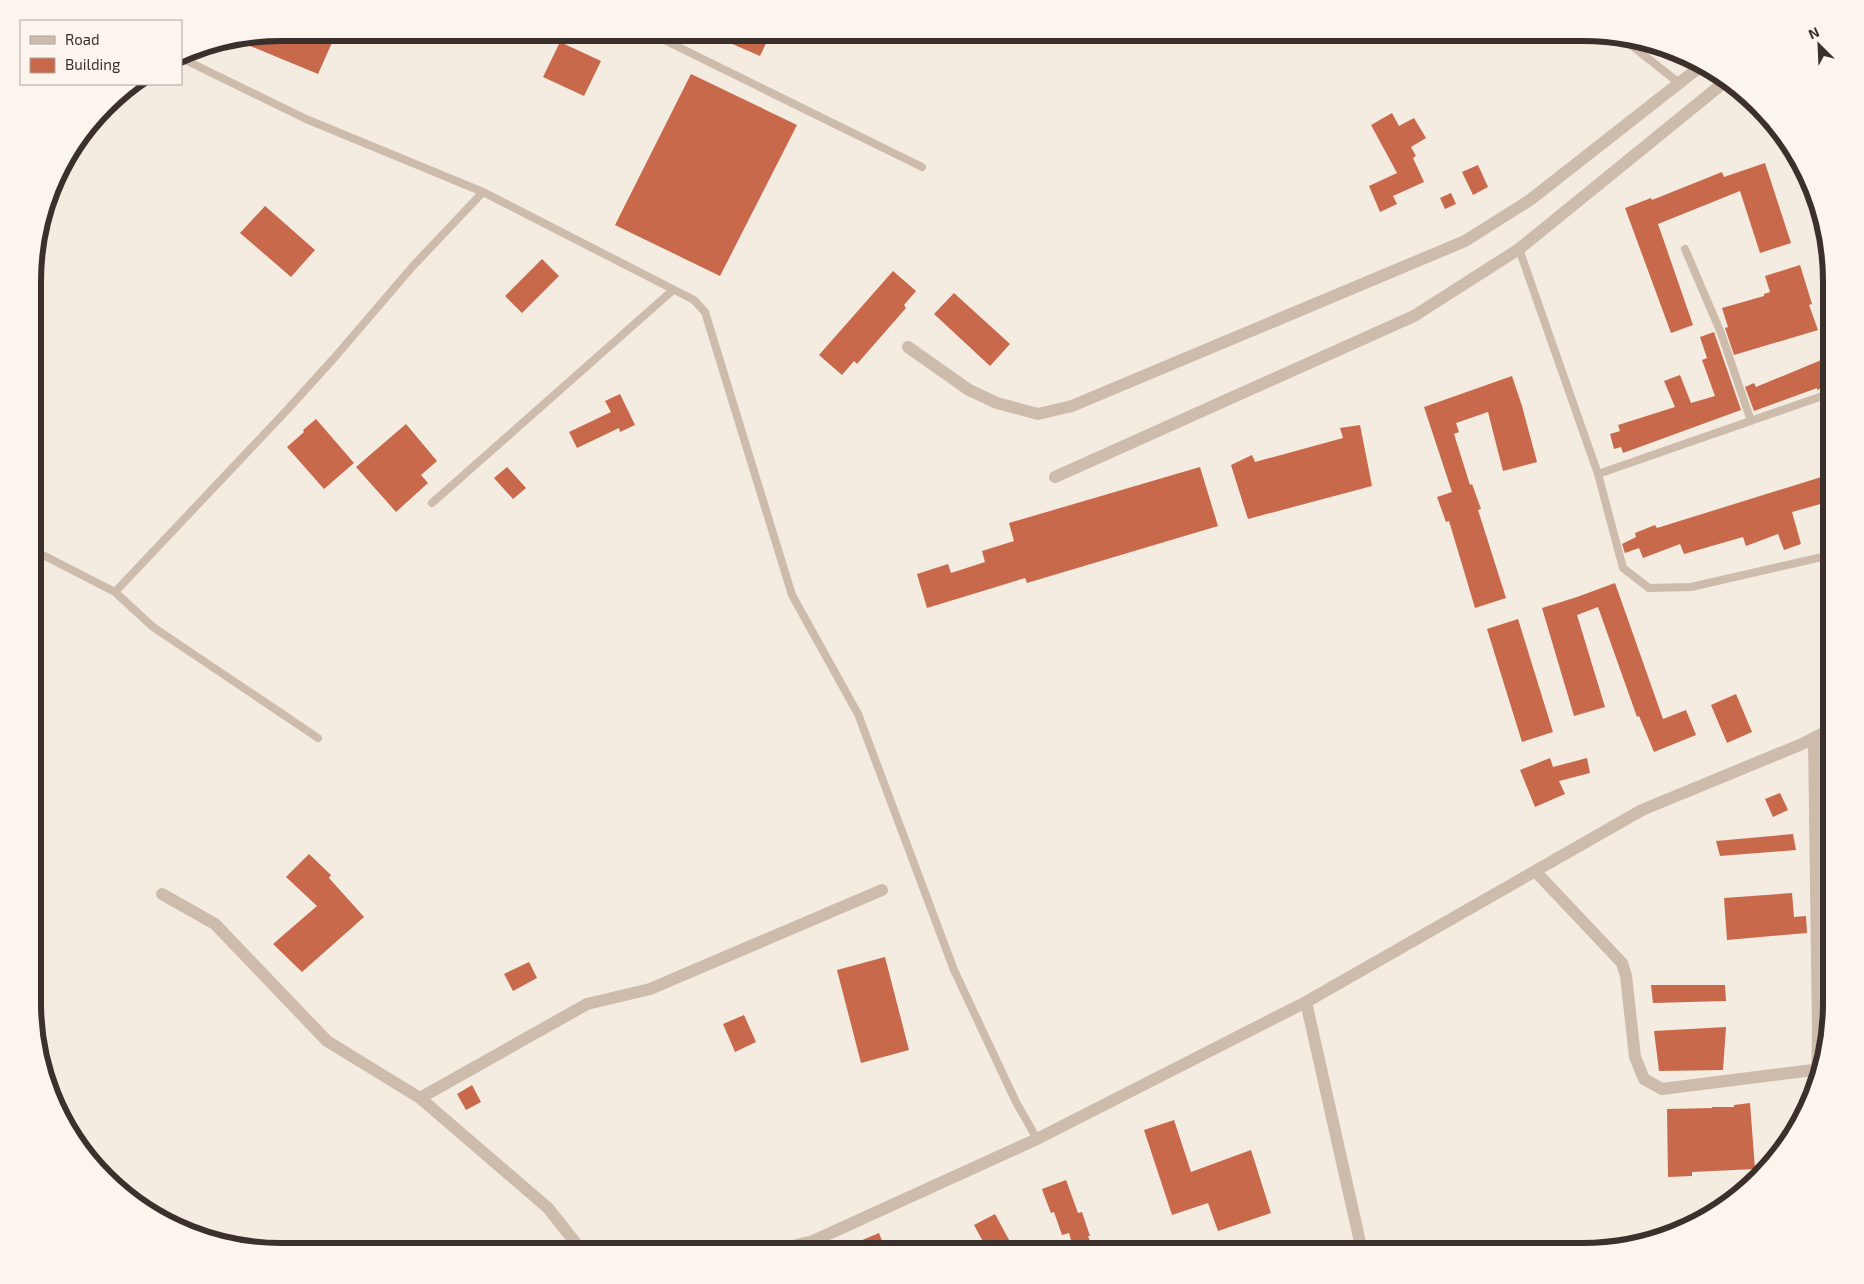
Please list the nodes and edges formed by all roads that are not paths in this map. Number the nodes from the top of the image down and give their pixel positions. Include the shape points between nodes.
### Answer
1 (666, 41) edge
2 (1633, 47) edge
3 (187, 61) edge
4 (1696, 70) edge
5 (1679, 84) junction
6 (1721, 85) edge
7 (922, 166) dead end
8 (483, 192) junction
9 (1519, 248) junction
10 (1685, 249) dead end
11 (673, 290) junction
12 (908, 347) dead end
13 (1823, 396) edge
14 (1751, 421) junction
15 (1598, 474) junction
16 (1055, 477) dead end
17 (432, 503) dead end
18 (41, 554) edge
19 (1823, 557) edge
20 (115, 592) junction
21 (1823, 733) edge
22 (318, 738) dead end
23 (1814, 738) junction
24 (1535, 871) junction
25 (882, 890) dead end
26 (162, 894) dead end
27 (1306, 1002) junction
28 (1819, 1046) edge
29 (1813, 1070) edge
30 (420, 1098) junction
31 (1037, 1139) junction
32 (576, 1243) edge
33 (820, 1243) edge
34 (1360, 1243) edge

1 - 7 lane
2 - 5 lane
3 - 8 lane via 306,119
4 - 5 street
5 - 12 street via 1530,200 1465,241 1072,406 1038,414 997,403 969,390
6 - 9 street
8 - 11 lane
8 - 20 lane via 413,266 288,409
9 - 15 lane
9 - 16 street via 1414,316
10 - 14 lane via 1721,333
11 - 17 lane
11 - 31 lane via 694,300 705,312 792,596 858,714 954,970 1016,1102
13 - 14 lane
14 - 15 lane
15 - 19 lane via 1623,568 1649,588 1691,587
18 - 20 lane
20 - 22 lane via 153,628
21 - 23 street
23 - 24 street via 1642,810
23 - 28 street
24 - 27 street
24 - 29 street via 1622,963 1636,1057 1644,1079 1662,1089
25 - 30 street via 650,988 586,1004
26 - 30 street via 215,924 327,1041
27 - 31 street
27 - 34 street
30 - 32 street via 548,1208
31 - 33 street

